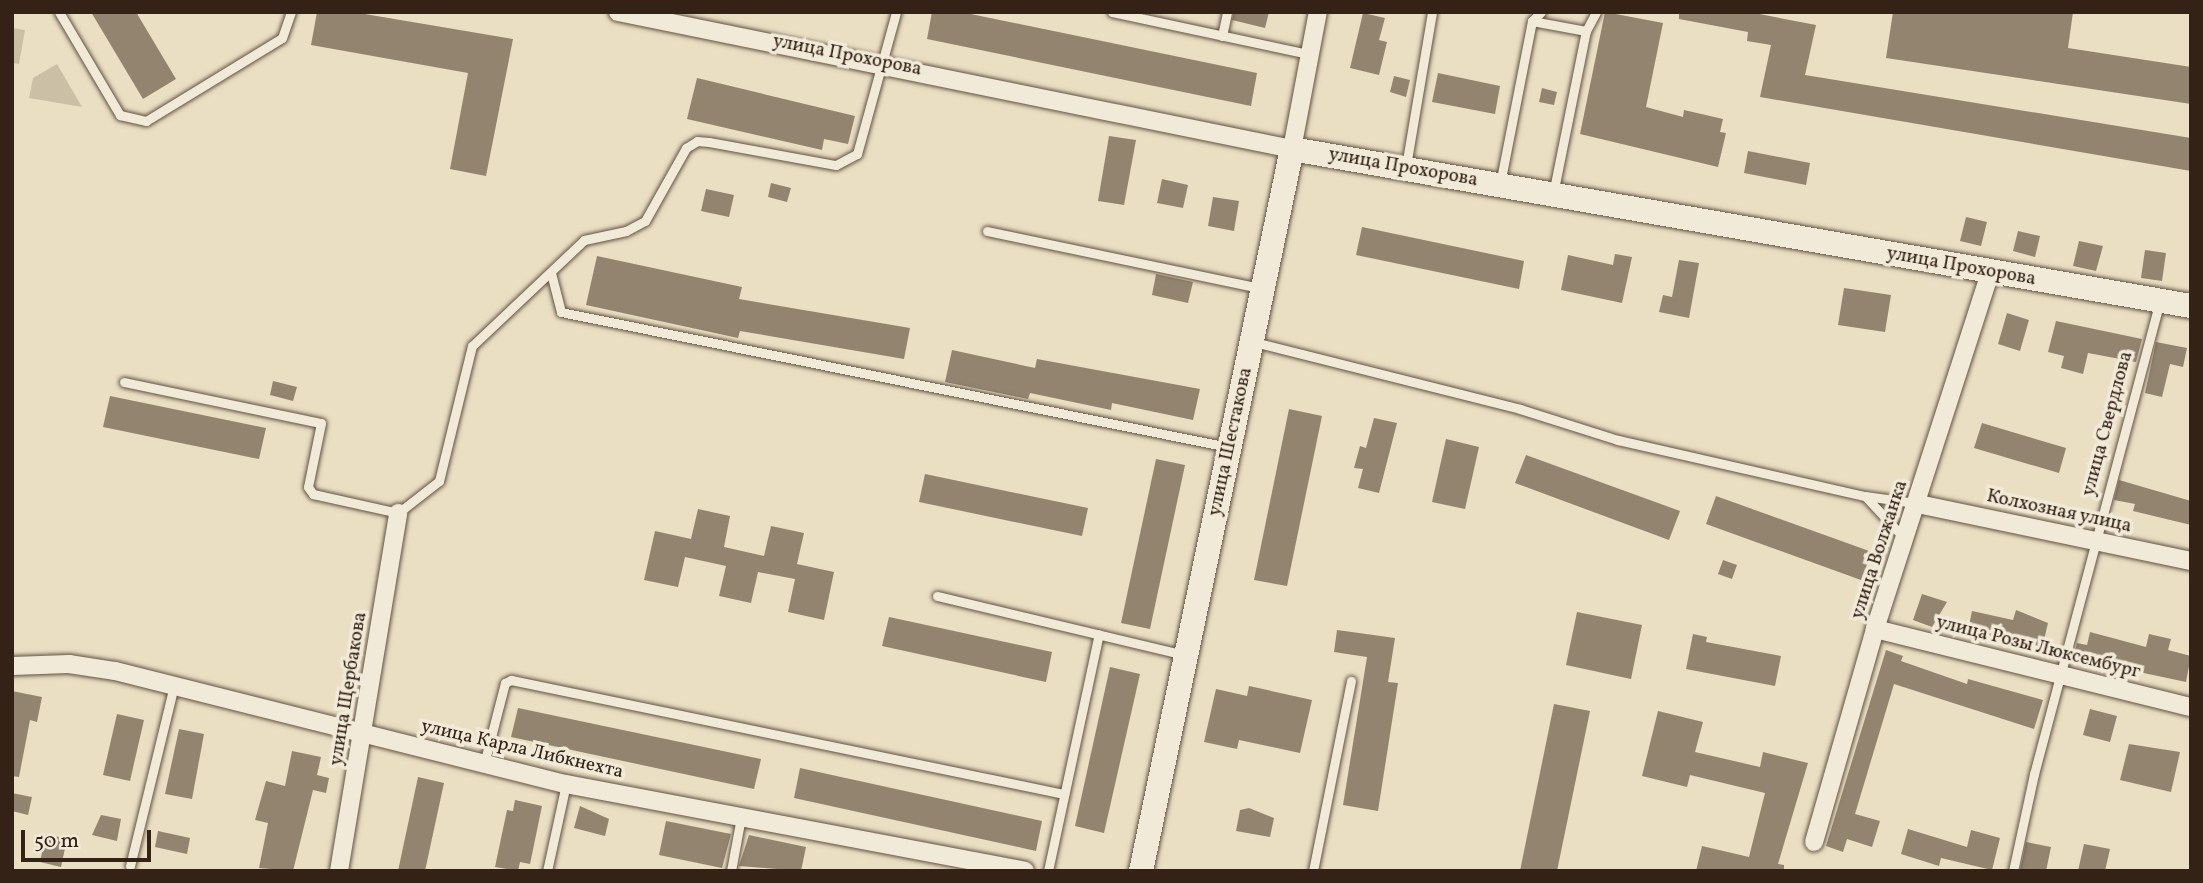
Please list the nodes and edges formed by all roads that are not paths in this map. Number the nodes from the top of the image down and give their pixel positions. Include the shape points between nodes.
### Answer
1 (59, 12) edge
2 (290, 12) edge
3 (618, 12) edge
4 (896, 12) edge
5 (1112, 12) edge
6 (1227, 12) edge
7 (1318, 12) edge
8 (1433, 12) edge
9 (1541, 12) edge
10 (1596, 12) edge
11 (662, 16) edge
12 (1532, 21) junction
13 (1586, 32) junction
14 (1222, 36) junction
15 (1308, 54) junction
16 (885, 63) junction
17 (1292, 149) junction
18 (1405, 168) junction
19 (1499, 186) junction
20 (1553, 196) junction
21 (987, 231) dead end
22 (1990, 272) junction
23 (551, 273) junction
24 (1263, 289) junction
25 (2159, 301) junction
26 (2191, 306) edge
27 (1252, 342) junction
28 (124, 382) dead end
29 (1230, 447) junction
30 (1865, 496) junction
31 (1918, 504) junction
32 (398, 513) junction
33 (1905, 539) junction
34 (2095, 542) junction
35 (2191, 561) edge
36 (937, 596) dead end
37 (1875, 629) junction
38 (1099, 634) junction
39 (1186, 655) junction
40 (12, 666) edge
41 (2059, 677) junction
42 (1351, 681) dead end
43 (174, 685) junction
44 (2191, 707) edge
45 (363, 734) junction
46 (484, 764) junction
47 (566, 784) junction
48 (1064, 794) junction
49 (741, 817) junction
50 (1814, 842) dead end
51 (944, 863) edge
52 (130, 866) dead end
53 (339, 871) edge
54 (547, 871) edge
55 (730, 871) edge
56 (1024, 871) edge
57 (1048, 871) edge
58 (1141, 871) edge
59 (1314, 871) edge
60 (2013, 871) edge

1 - 2 lane via 120,115 146,121 282,37
3 - 11 street, улица Прохорова
4 - 16 lane
5 - 14 lane
6 - 14 lane
7 - 15 street, улица Шестакова
8 - 18 lane
9 - 12 lane
10 - 13 lane
11 - 16 street, улица Прохорова
12 - 13 lane
12 - 19 lane
13 - 20 lane
14 - 15 lane
15 - 17 street, улица Шестакова
16 - 17 street, улица Прохорова
16 - 23 lane via 863,143 849,160 836,165 810,163 697,141 669,172 645,221 626,231 584,240
17 - 18 main road, улица Прохорова
17 - 24 main road, улица Шестакова
18 - 19 main road, улица Прохорова
19 - 20 main road, улица Прохорова
20 - 22 main road, улица Прохорова
21 - 24 lane
22 - 25 main road, улица Прохорова
22 - 31 street, улица Волжанка
23 - 29 lane via 561,312
23 - 32 lane via 472,346 439,481
24 - 27 main road, улица Шестакова
25 - 26 main road, улица Прохорова
25 - 34 lane, улица Свердлова
27 - 29 main road, улица Шестакова
27 - 30 lane via 1520,409 1618,440
28 - 32 lane via 321,423 308,487 313,494
29 - 39 main road, улица Шестакова
30 - 31 lane
30 - 33 lane
31 - 33 street, улица Волжанка
31 - 34 street, Колхозная улица
32 - 45 street, улица Щербакова
33 - 37 street, улица Волжанка
34 - 35 street, Колхозная улица
34 - 41 lane, улица Свердлова
36 - 38 lane
37 - 41 street, улица Розы Люксембург
37 - 50 street, улица Волжанка
38 - 39 lane
38 - 48 lane
39 - 58 main road, улица Шестакова
40 - 43 street, улица Карла Либкнехта via 69,664
41 - 44 street, улица Розы Люксембург
41 - 60 lane, улица Свердлова
42 - 59 lane
43 - 45 street, улица Карла Либкнехта
43 - 52 lane
45 - 46 street, улица Карла Либкнехта
45 - 53 street, улица Щербакова
46 - 47 street, улица Карла Либкнехта
46 - 48 lane via 505,683 511,680
47 - 49 street, улица Карла Либкнехта
47 - 54 lane
48 - 57 lane
49 - 51 street, улица Карла Либкнехта
49 - 55 lane
51 - 56 street, улица Карла Либкнехта

